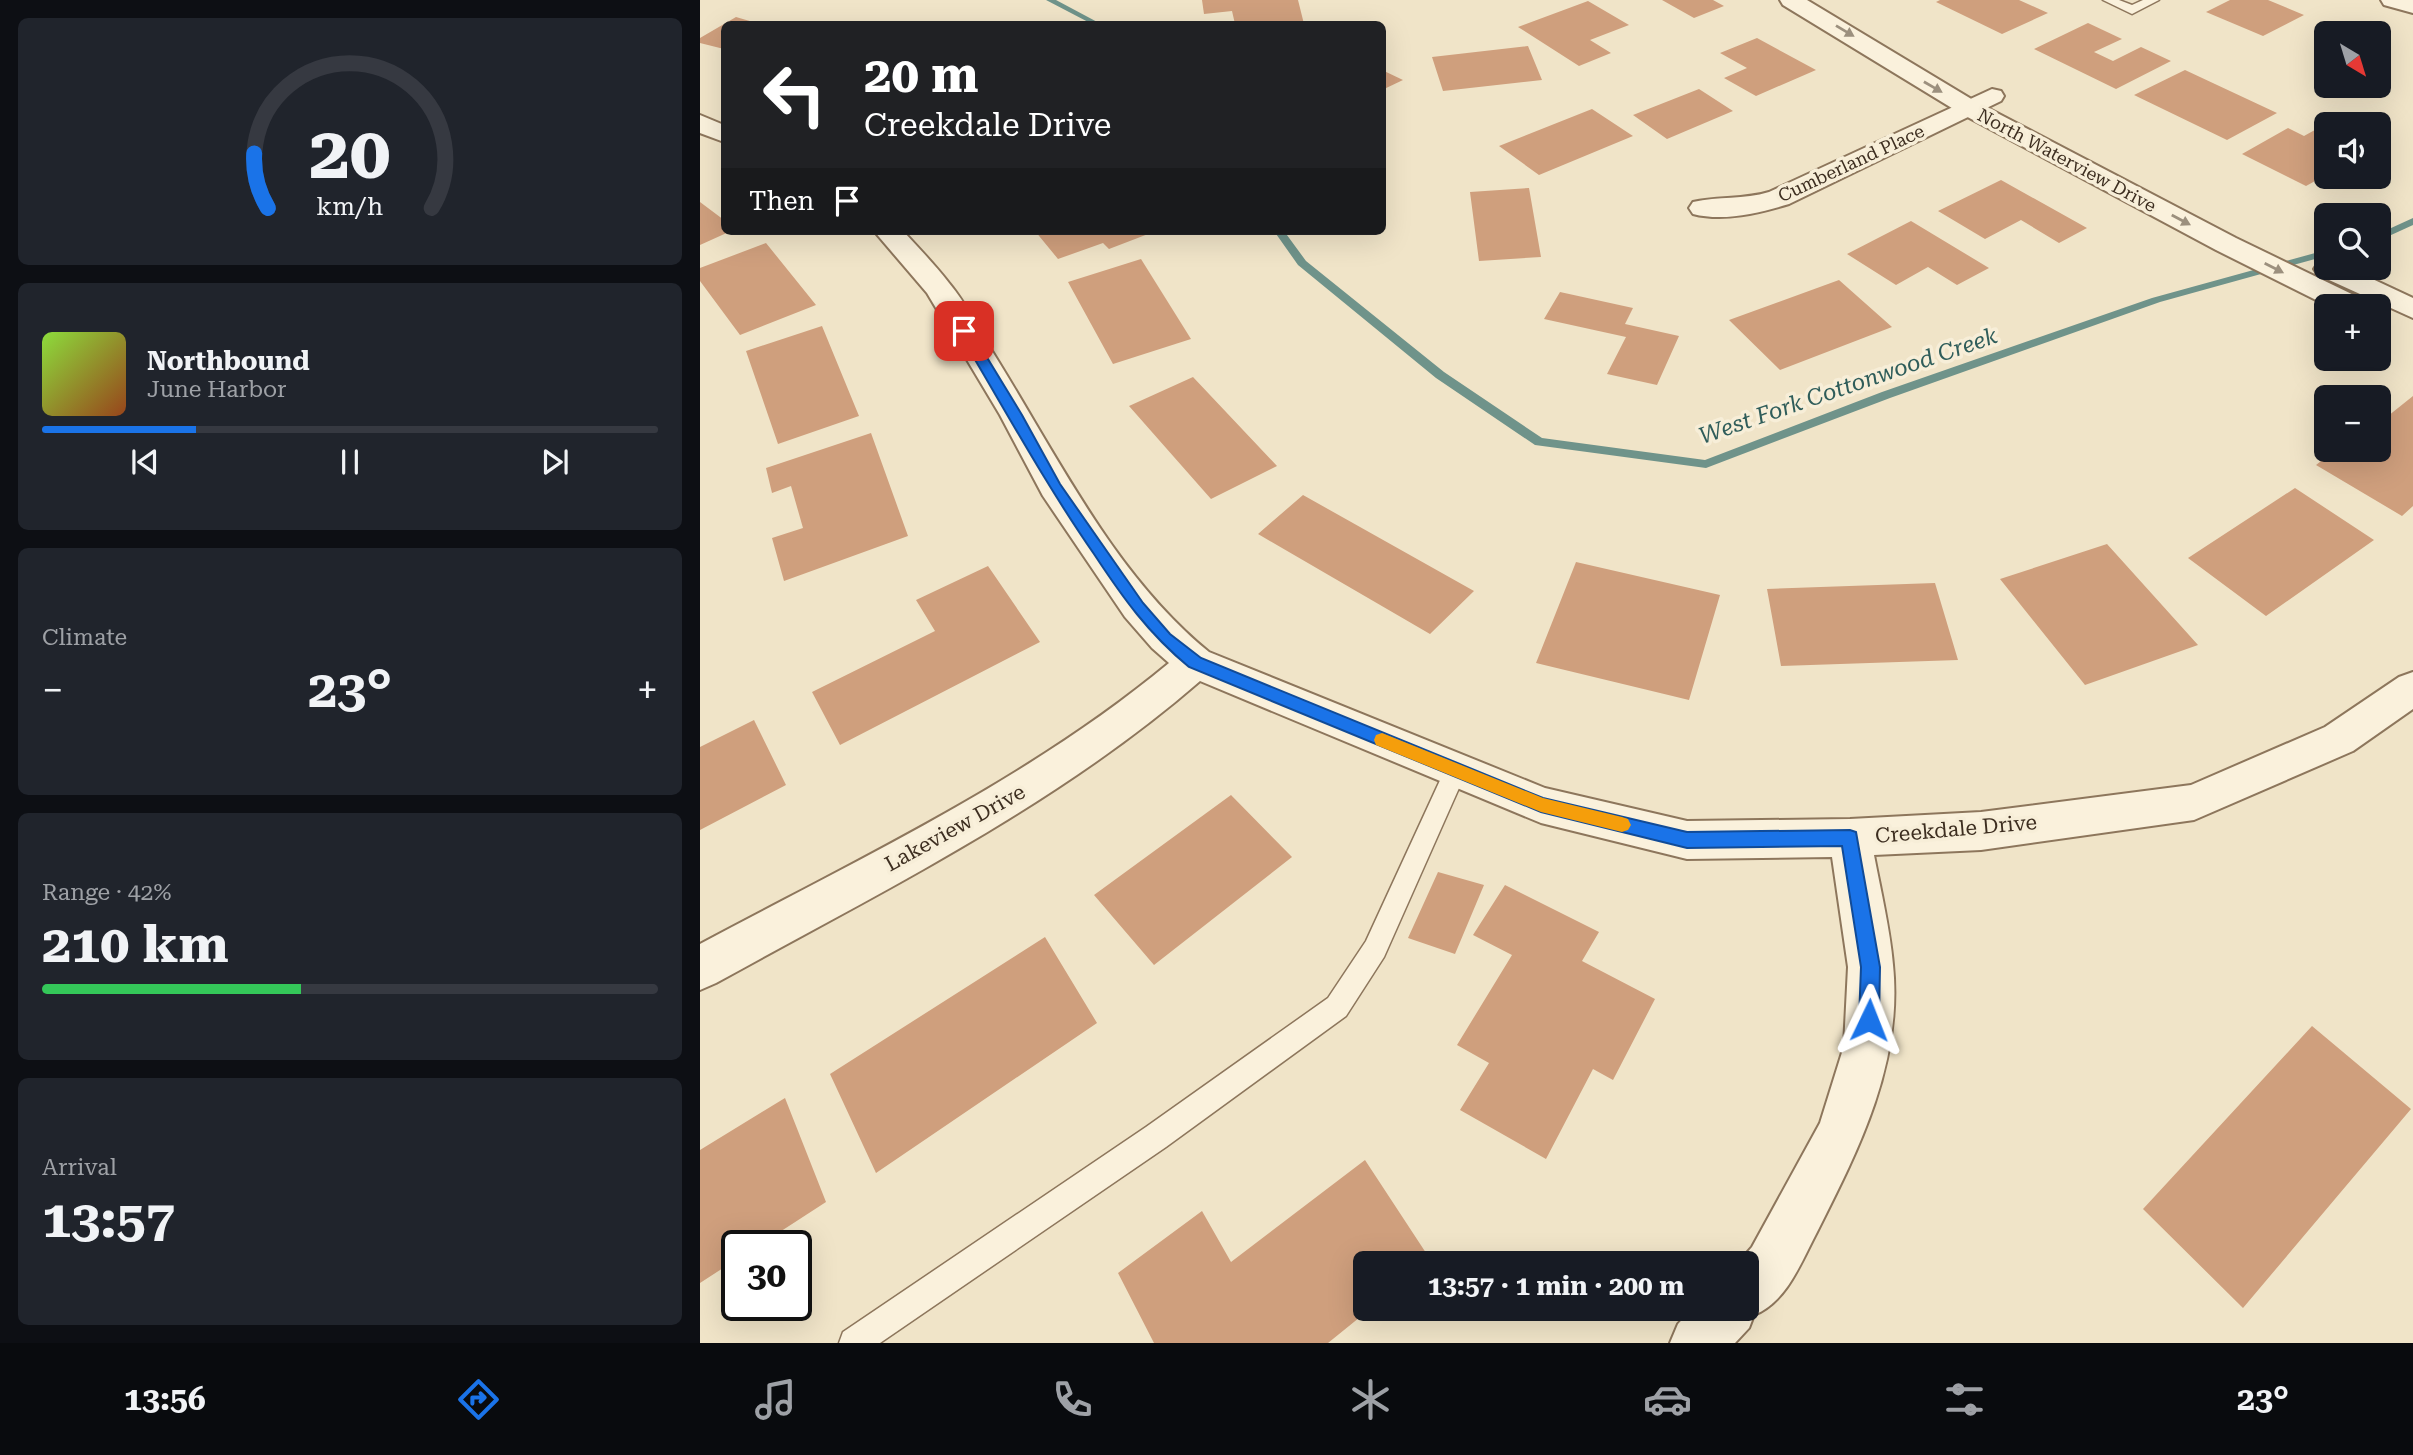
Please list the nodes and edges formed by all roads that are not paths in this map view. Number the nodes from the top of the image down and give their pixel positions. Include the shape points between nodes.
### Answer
1 (1791, 0) edge
2 (1830, 0) edge
3 (2109, 0) edge
4 (2153, 0) edge
5 (2392, 0) edge
6 (2413, 6) edge
7 (1980, 102) junction
8 (700, 123) edge
9 (721, 133) edge
10 (1703, 208) dead end
11 (892, 235) edge
12 (2314, 269) edge
13 (2314, 273) edge
14 (2331, 280) edge
15 (2354, 294) edge
16 (2391, 304) edge
17 (2413, 309) edge
18 (2391, 325) edge
19 (2413, 334) edge
20 (1195, 663) junction
21 (2413, 688) edge
22 (1456, 770) junction
23 (1850, 838) junction
24 (700, 968) edge
25 (1759, 1278) edge
26 (1718, 1321) edge
27 (854, 1343) edge
28 (1697, 1343) edge

1 -> 7 street, North Waterview Drive
2 - 7 street, North Waterview Drive
3 - 4 lane via 2132,10
5 - 6 street
7 - 10 street, Cumberland Place via 1779,198
7 - 12 street, North Waterview Drive via 2263,236
7 -> 13 street, North Waterview Drive via 2226,244
8 - 9 street
11 - 20 street, Creekdale Drive via 939,289 1055,486 1138,607
14 - 15 street, North Waterview Drive
16 - 17 street, North Waterview Drive
18 - 19 street
20 - 22 street, Creekdale Drive
20 - 24 street, Lakeview Drive via 1136,713 995,807
21 - 23 street, Creekdale Drive via 2339,739 2194,802 1981,831
22 - 23 street, Creekdale Drive via 1541,805 1687,840
22 - 27 lane via 1375,948 1337,1006 1156,1137
23 - 25 street via 1871,967 1868,1046 1841,1133 1771,1266
26 - 28 street

